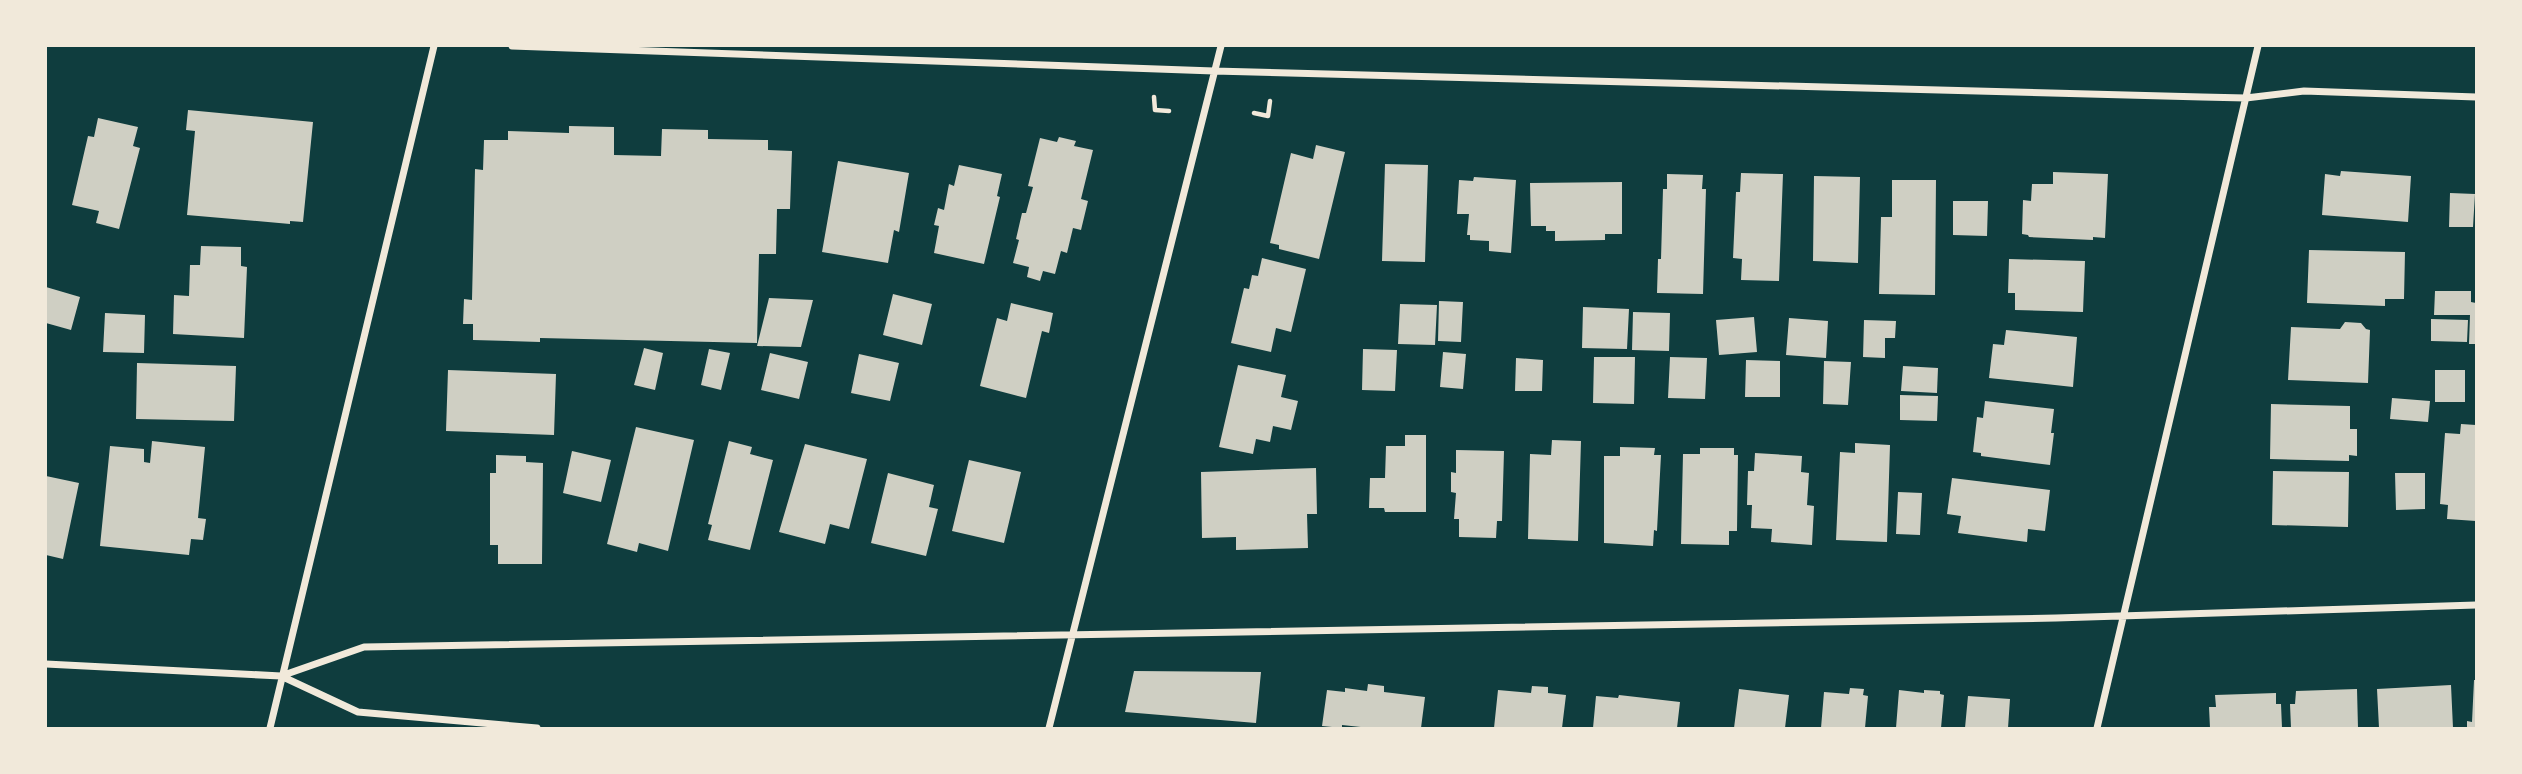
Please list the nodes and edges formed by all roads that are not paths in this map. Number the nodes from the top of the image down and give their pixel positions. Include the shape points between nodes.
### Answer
1 (434, 46) edge
2 (512, 46) edge
3 (1221, 46) edge
4 (2258, 46) edge
5 (1214, 71) junction
6 (2476, 97) edge
7 (2246, 99) junction
8 (2476, 605) edge
9 (2123, 617) junction
10 (1073, 634) junction
11 (46, 664) edge
12 (282, 676) junction
13 (270, 729) edge
14 (537, 729) edge
15 (1049, 729) edge
16 (2097, 729) edge

1 - 12 street
2 - 5 street
3 - 5 street
4 - 7 street
5 - 7 street
5 - 10 street
6 - 7 street via 2304,90
7 - 9 street
8 - 9 street
9 - 10 street
9 - 16 street
10 - 12 street via 364,647
10 - 15 street
11 - 12 street
12 - 13 street
12 - 14 street via 358,712

